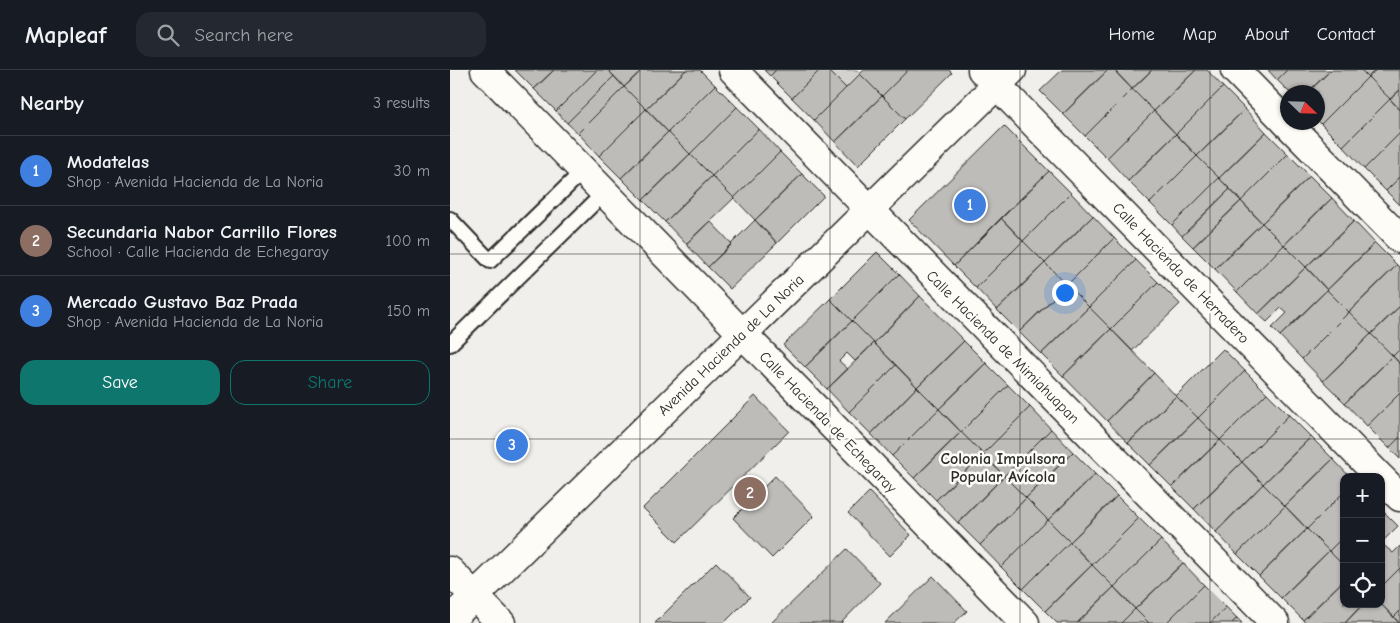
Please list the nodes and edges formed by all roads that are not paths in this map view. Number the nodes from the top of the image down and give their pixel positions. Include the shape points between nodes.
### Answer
1 (485, 70) edge
2 (733, 70) edge
3 (1235, 70) edge
4 (997, 75) edge
5 (583, 171) junction
6 (604, 193) junction
7 (869, 210) junction
8 (450, 219) edge
9 (1400, 239) edge
10 (742, 334) junction
11 (450, 344) edge
12 (1377, 473) edge
13 (1385, 481) edge
14 (1400, 497) edge
15 (450, 572) edge
16 (474, 596) junction
17 (450, 620) edge
18 (501, 623) edge
19 (1025, 623) edge
20 (1275, 623) edge

1 - 5 street, Calle Hacienda de Echegaray
2 - 7 street, Calle Hacienda de Mimiahuapan
3 - 9 street
4 - 7 street, Avenida Hacienda de La Noria
4 - 12 street, Calle Hacienda de Herradero
5 - 6 street, Calle Hacienda de Echegaray
5 - 8 lane via 490,261
6 - 10 street, Calle Hacienda de Echegaray
6 - 11 lane
7 - 10 street, Avenida Hacienda de La Noria
7 - 20 street, Calle Hacienda de Mimiahuapan
10 - 16 street, Avenida Hacienda de La Noria
10 - 19 street, Calle Hacienda de Echegaray
13 - 14 street, Calle Hacienda de Herradero
15 - 16 street
16 - 17 street, Avenida Hacienda de La Noria
16 - 18 street

